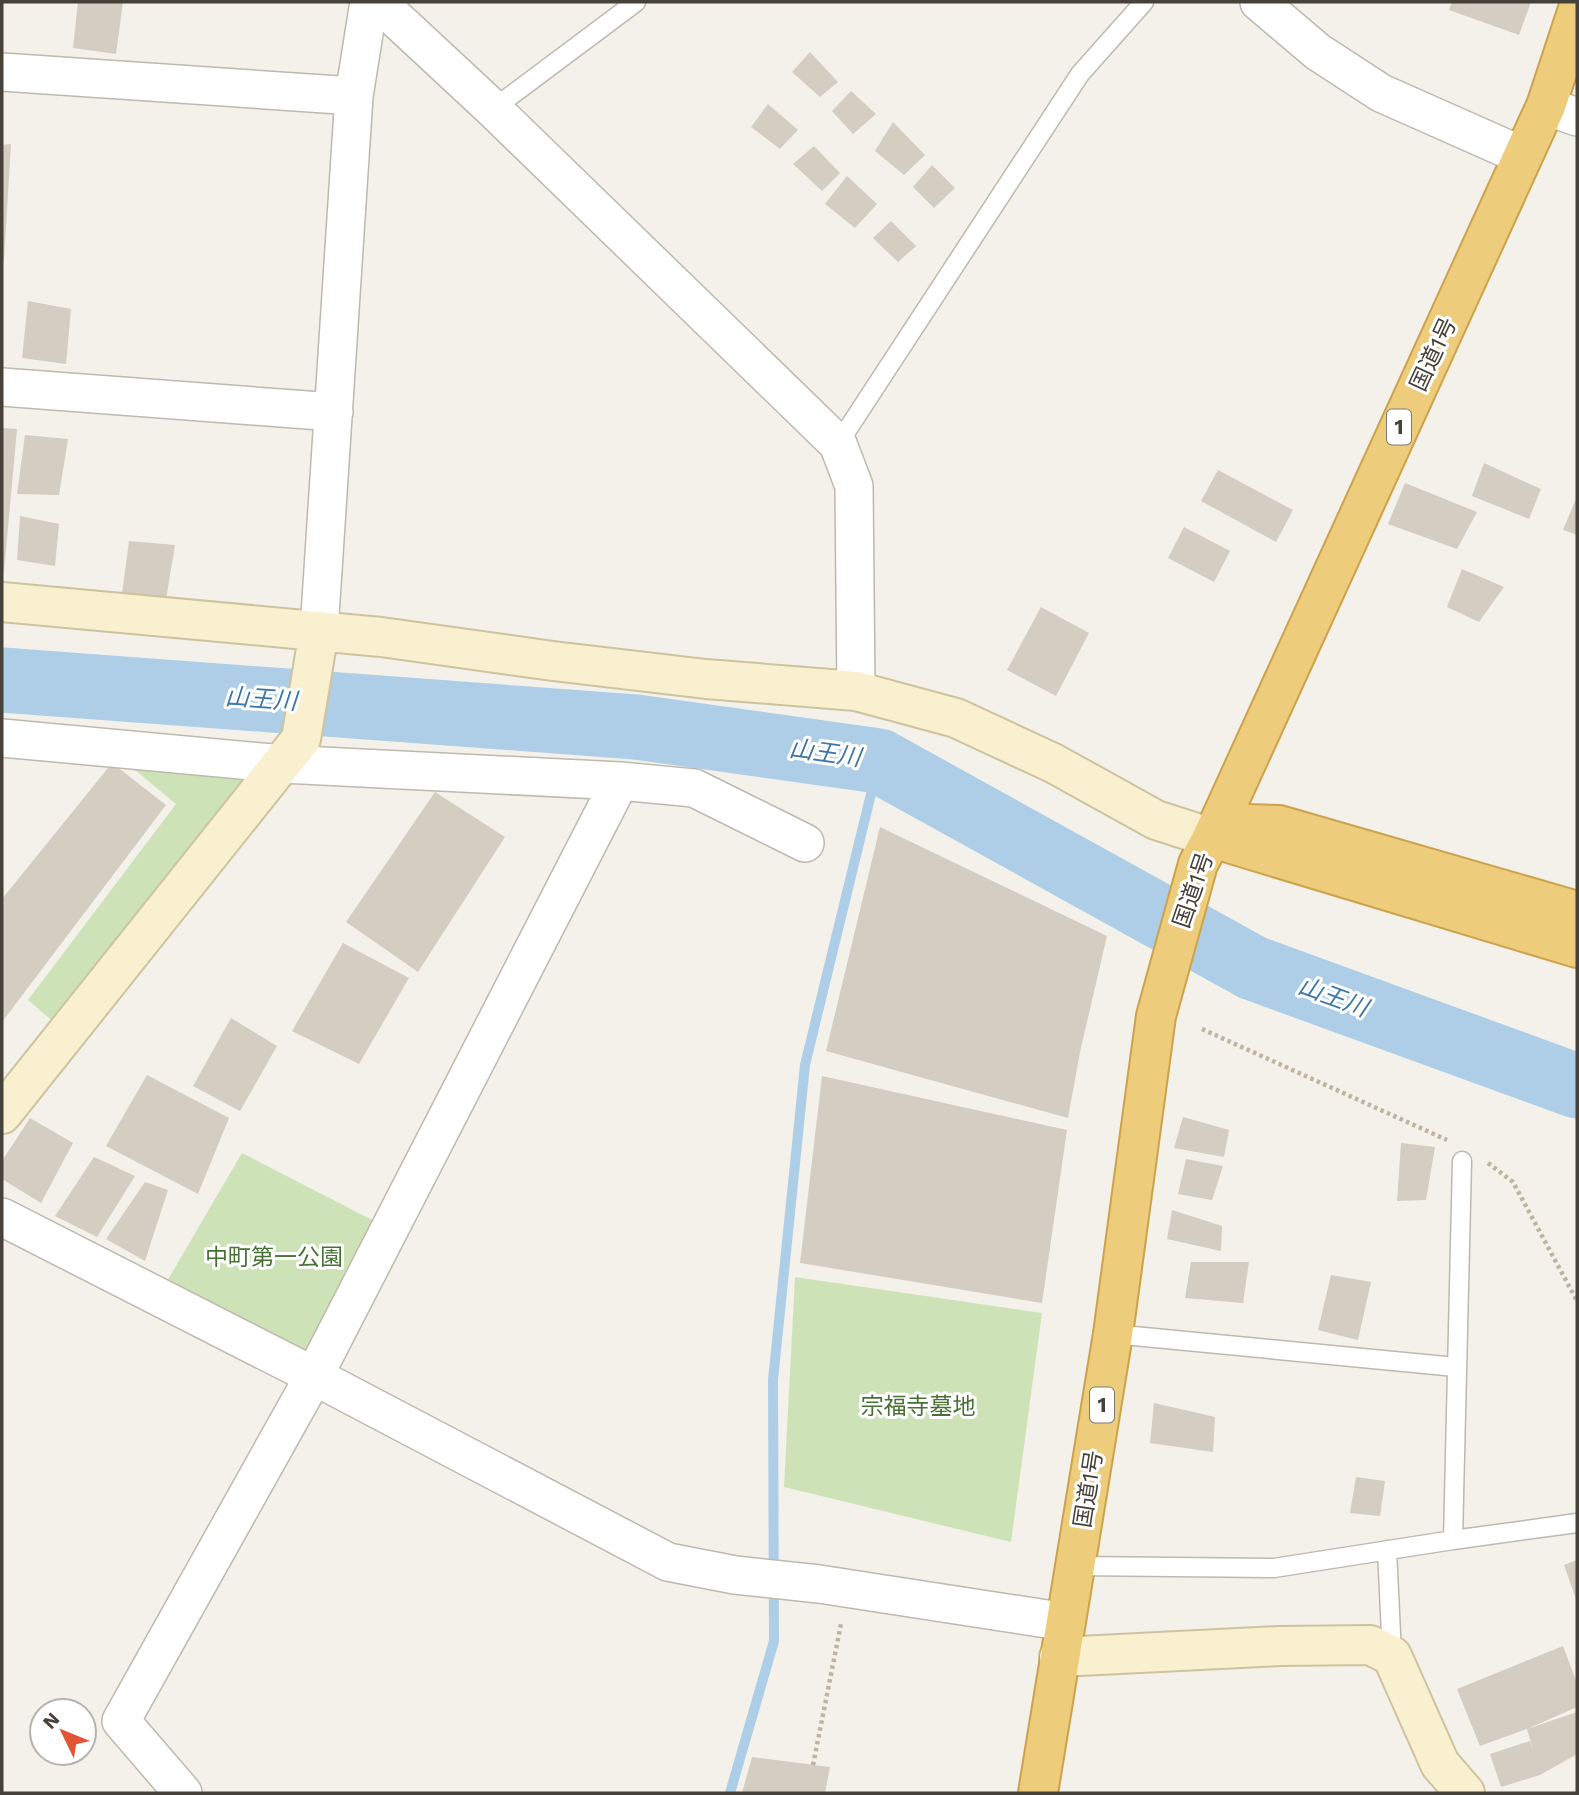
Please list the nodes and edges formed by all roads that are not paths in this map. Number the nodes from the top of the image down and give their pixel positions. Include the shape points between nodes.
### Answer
1 (369, 2) edge
2 (379, 2) edge
3 (636, 2) edge
4 (1144, 2) edge
5 (1259, 2) edge
6 (1577, 12) edge
7 (2, 72) edge
8 (354, 96) junction
9 (493, 109) junction
10 (1562, 112) edge
11 (1523, 156) junction
12 (2, 387) edge
13 (334, 412) junction
14 (838, 444) junction
15 (2, 603) edge
16 (319, 631) junction
17 (856, 691) junction
18 (2, 738) edge
19 (292, 751) junction
20 (620, 781) junction
21 (805, 843) dead end
22 (1205, 851) junction
23 (1577, 911) edge
24 (1577, 948) edge
25 (2, 1114) edge
26 (1462, 1161) dead end
27 (2, 1217) edge
28 (1113, 1334) junction
29 (1456, 1367) junction
30 (314, 1376) junction
31 (1577, 1523) edge
32 (1453, 1540) junction
33 (1387, 1550) junction
34 (1075, 1566) junction
35 (1063, 1639) junction
36 (1392, 1656) junction
37 (183, 1793) edge
38 (1038, 1793) edge
39 (1465, 1793) edge

1 - 8 street
2 - 9 street
3 - 9 lane
4 - 14 lane via 1080,74
5 - 11 street via 1318,52 1381,93
6 - 10 highway, 国道1号 / 1
7 - 8 street
8 - 13 street
9 - 14 street
10 - 11 highway, 国道1号 / 1
11 - 22 highway, 国道1号 / 1
12 - 13 street
13 - 16 street
14 - 17 street via 854,486
15 - 16 street
16 - 17 street via 706,679
16 - 19 street
17 - 22 street via 956,718 1053,763
18 - 19 street
19 - 20 street
19 - 25 street
20 - 21 street via 694,788
20 - 30 street
22 - 23 highway via 1248,824 1279,825
22 - 24 highway
22 - 28 highway, 国道1号 / 1 via 1156,1016
26 - 29 lane
27 - 30 street
28 - 29 lane
28 - 34 highway, 国道1号 / 1
29 - 32 lane
30 - 35 street via 667,1562 834,1586
30 - 37 street via 121,1721
31 - 32 lane
32 - 33 lane
33 - 34 lane via 1274,1568
33 - 36 lane
34 - 35 highway, 国道1号 / 1
35 - 36 street via 1370,1645
35 - 38 highway, 国道1号 / 1
36 - 39 street via 1440,1764

